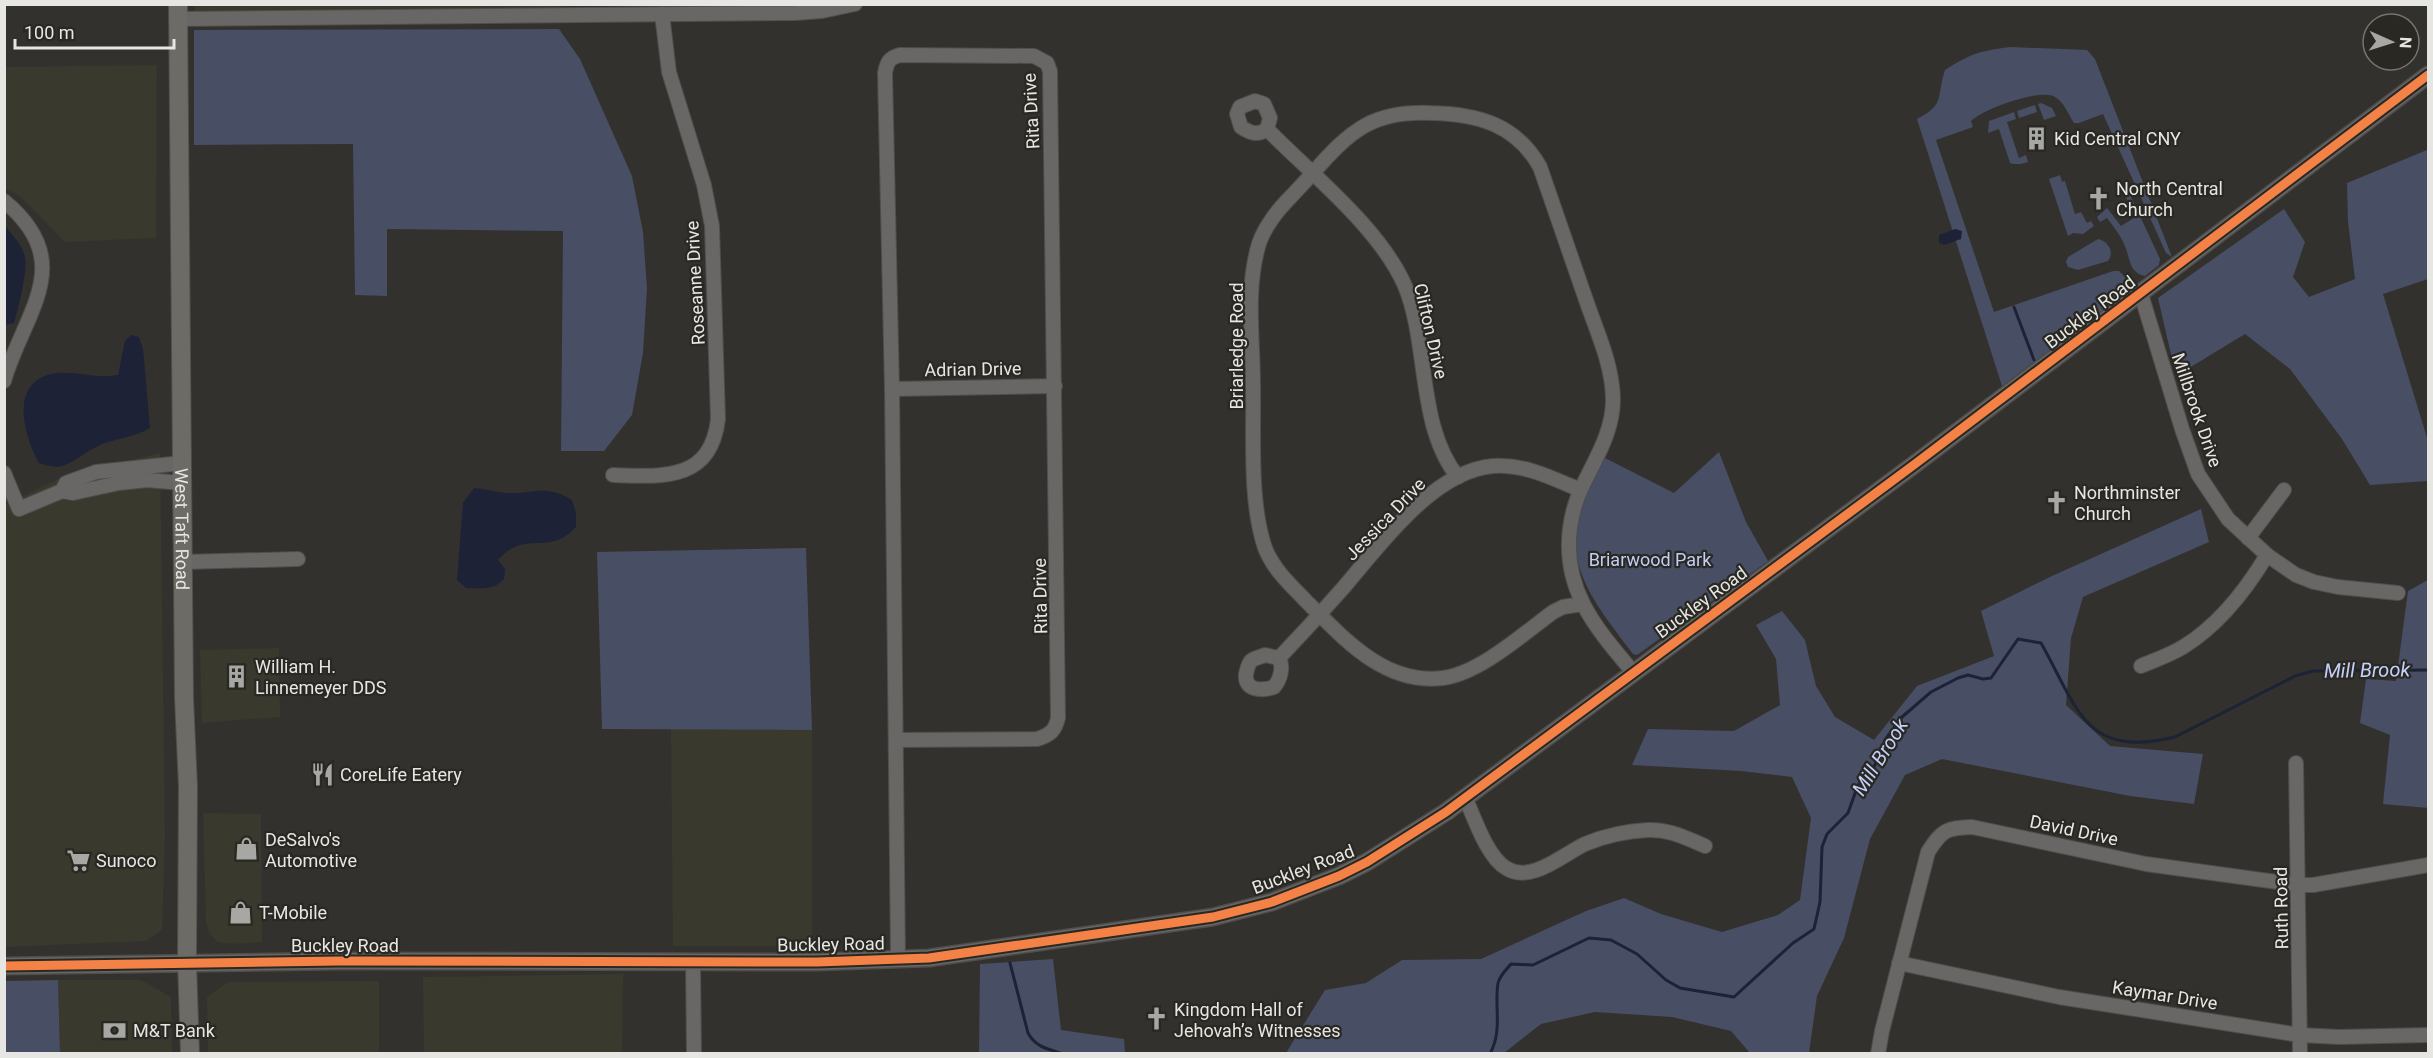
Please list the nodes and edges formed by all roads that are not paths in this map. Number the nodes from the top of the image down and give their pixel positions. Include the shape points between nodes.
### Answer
1 (855, 4) edge
2 (178, 12) edge
3 (662, 14) junction
4 (2428, 75) edge
5 (1267, 129) dead end
6 (1312, 175) junction
7 (4, 201) edge
8 (2141, 294) junction
9 (4, 381) edge
10 (1055, 386) junction
11 (892, 389) junction
12 (182, 463) junction
13 (4, 473) edge
14 (613, 475) dead end
15 (1458, 477) junction
16 (182, 483) junction
17 (1580, 490) junction
18 (2284, 490) dead end
19 (62, 491) junction
20 (2248, 538) junction
21 (2267, 555) junction
22 (298, 559) dead end
23 (183, 562) junction
24 (2398, 593) dead end
25 (1582, 604) junction
26 (1320, 615) junction
27 (1279, 658) dead end
28 (2141, 666) dead end
29 (1633, 672) junction
30 (896, 740) junction
31 (2296, 763) dead end
32 (1465, 797) junction
33 (1704, 846) dead end
34 (2428, 865) edge
35 (2299, 885) junction
36 (898, 959) junction
37 (187, 962) junction
38 (693, 963) junction
39 (1899, 963) junction
40 (4, 966) edge
41 (2300, 1035) junction
42 (2428, 1035) edge
43 (190, 1053) edge
44 (694, 1053) edge
45 (1878, 1053) edge
46 (2300, 1053) edge

1 - 3 street via 795,13
2 - 3 street
2 - 12 main road, West Taft Road
3 - 14 street, Roseanne Drive via 669,72 704,186 712,226 718,419 711,448 699,462 682,472 660,477
4 - 8 street, Buckley Road
5 - 6 street, Clifton Drive
6 - 15 street, Clifton Drive via 1355,216 1384,251 1405,287 1431,416 1444,456
6 - 17 street, Briarledge Road via 1343,142 1367,125 1417,112 1480,118 1523,144 1540,167 1611,376 1610,427
6 - 26 street, Briarledge Road via 1273,216 1263,233 1251,288 1258,525 1281,576
7 - 9 street via 34,233 40,249 42,287
8 - 20 street, Millbrook Drive via 2198,474 2218,506
8 - 29 street, Buckley Road
10 - 11 street, Adrian Drive
10 - 11 street, Rita Drive via 1047,63 1034,56 900,55 886,63 885,73
10 - 30 street, Rita Drive via 1059,672 1055,728 1048,736 1037,739
11 - 30 street, Rita Drive
12 - 16 main road, West Taft Road
12 - 19 street via 96,472 66,483
13 - 19 street via 19,509
15 - 17 street, Jessica Drive via 1492,466 1526,468
15 - 26 street, Jessica Drive via 1414,510
16 - 19 street via 147,480 73,493
16 - 23 main road, West Taft Road
17 - 25 street, Briarledge Road via 1568,550
18 - 20 street
20 - 21 street, Millbrook Drive
21 - 24 street, Millbrook Drive via 2314,582
21 - 28 street via 2251,582 2206,630 2182,648
22 - 23 street
23 - 37 main road, West Taft Road
25 - 26 street, Briarledge Road via 1553,612 1488,659 1443,678 1400,674 1374,662 1339,636
25 - 29 street, Briarledge Road
26 - 27 street, Jessica Drive
29 - 32 street, Buckley Road
30 - 36 street, Rita Drive
31 - 35 street, Ruth Road
32 - 33 street via 1492,855 1505,868 1519,873 1531,873 1586,844 1620,834 1671,832
32 - 36 street, Buckley Road via 1367,862 1272,902 1213,917 1008,948
34 - 35 street, David Drive
35 - 39 street, David Drive via 2146,864 1972,827 1950,828 1938,836 1928,852
35 - 41 street, Ruth Road
36 - 38 street, Buckley Road
37 - 38 street, Buckley Road
37 - 40 street, Buckley Road
37 - 43 main road, West Taft Road
38 - 44 street
39 - 41 street, Kaymar Drive via 2059,997
39 - 45 street, David Drive
41 - 42 street, Kaymar Drive
41 - 46 street, Ruth Road

